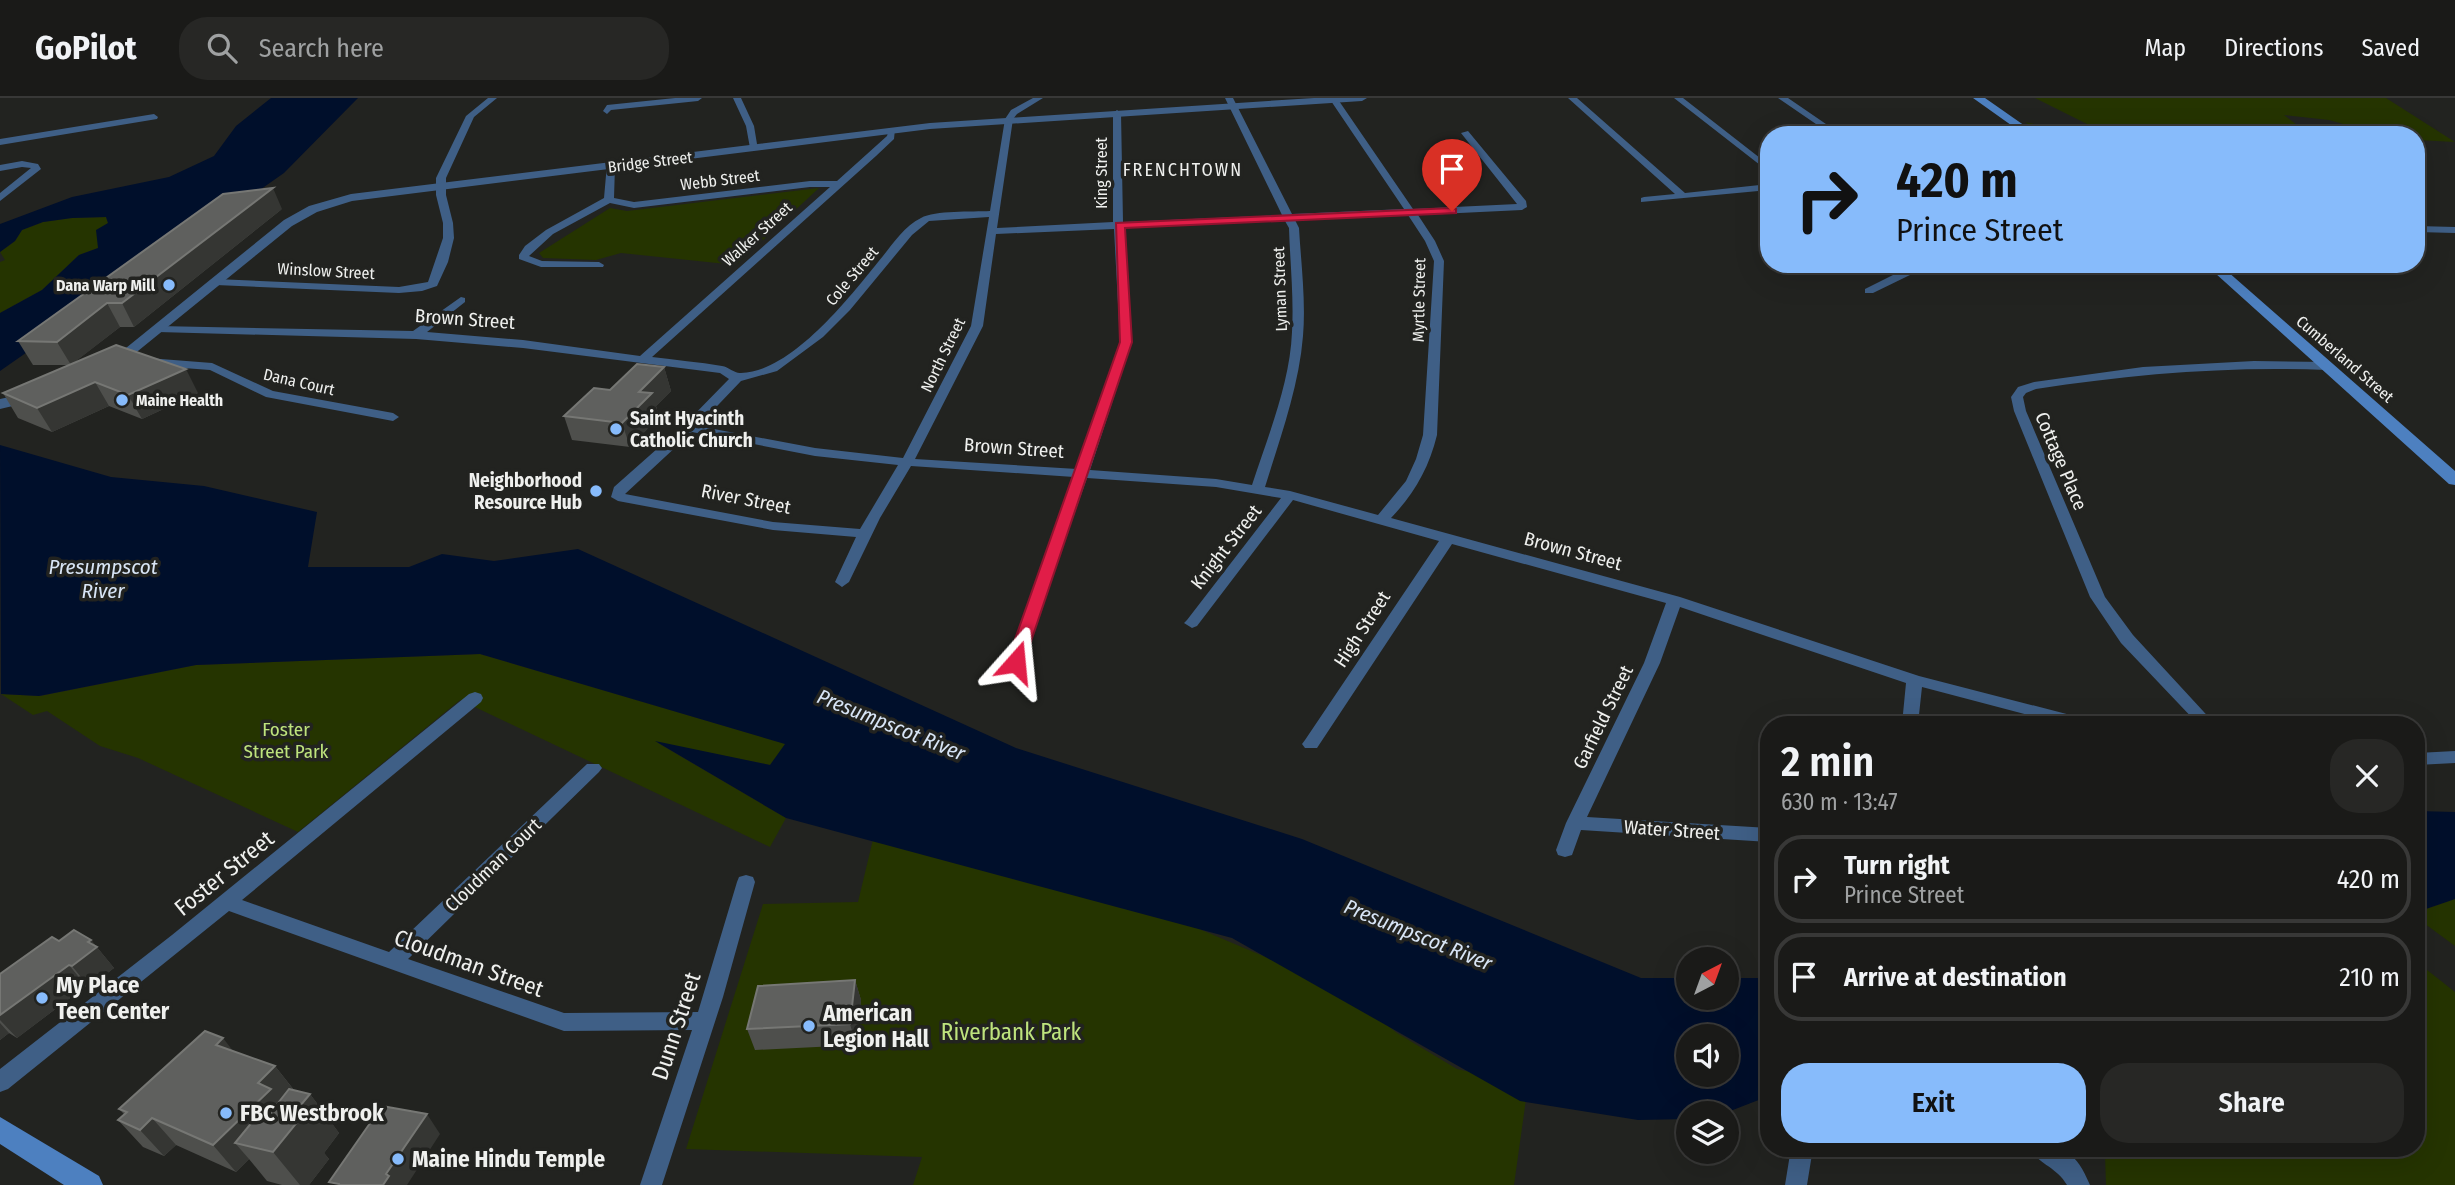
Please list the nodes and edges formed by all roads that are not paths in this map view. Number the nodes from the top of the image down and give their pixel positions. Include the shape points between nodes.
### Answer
1 (493, 98) edge
2 (698, 98) edge
3 (737, 98) edge
4 (1040, 98) edge
5 (1362, 98) edge
6 (1572, 98) edge
7 (1678, 98) edge
8 (1782, 98) edge
9 (1978, 98) edge
10 (1334, 99) edge
11 (1232, 102) edge
12 (607, 111) dead end
13 (1117, 113) junction
14 (154, 117) dead end
15 (1009, 119) junction
16 (1824, 126) edge
17 (2020, 126) edge
18 (892, 131) junction
19 (1465, 133) dead end
20 (0, 142) edge
21 (755, 148) junction
22 (1760, 162) edge
23 (610, 166) junction
24 (0, 168) edge
25 (836, 184) junction
26 (439, 186) junction
27 (1760, 188) edge
28 (1682, 195) junction
29 (0, 198) edge
30 (609, 200) junction
31 (1644, 200) dead end
32 (1413, 213) junction
33 (995, 214) junction
34 (1291, 218) junction
35 (1120, 225) junction
36 (2425, 229) edge
37 (2455, 230) edge
38 (992, 231) junction
39 (599, 265) dead end
40 (1906, 273) edge
41 (2221, 273) edge
42 (216, 282) junction
43 (1869, 291) dead end
44 (461, 300) dead end
45 (158, 329) junction
46 (416, 335) junction
47 (119, 360) junction
48 (641, 361) junction
49 (2327, 366) junction
50 (100, 372) edge
51 (737, 378) junction
52 (48, 393) edge
53 (0, 404) edge
54 (393, 416) dead end
55 (689, 428) junction
56 (907, 462) junction
57 (1082, 474) junction
58 (2455, 480) edge
59 (1258, 489) junction
60 (1290, 495) junction
61 (1382, 519) junction
62 (867, 534) junction
63 (1448, 537) junction
64 (842, 582) dead end
65 (1675, 600) junction
66 (1192, 623) dead end
67 (1010, 674) dead end
68 (1914, 680) junction
69 (475, 698) dead end
70 (1911, 716) edge
71 (2051, 716) edge
72 (2199, 716) edge
73 (1311, 744) dead end
74 (2455, 757) edge
75 (2425, 759) edge
76 (593, 768) dead end
77 (1575, 823) junction
78 (1760, 834) edge
79 (1565, 850) dead end
80 (746, 882) dead end
81 (227, 902) junction
82 (393, 962) junction
83 (704, 1021) junction
84 (0, 1082) edge
85 (0, 1129) edge
86 (1801, 1157) edge
87 (2052, 1157) edge
88 (2073, 1175) edge
89 (89, 1185) edge
90 (651, 1185) edge
91 (1796, 1185) edge

1 - 26 street via 470,116
2 - 12 street
3 - 21 street
4 - 15 street
5 - 10 street, Bridge Street
6 - 28 street
7 - 22 street
8 - 16 street
9 - 17 main road
10 - 11 street, Bridge Street
10 - 32 street, Myrtle Street
11 - 13 street, Bridge Street
11 - 34 street, Lyman Street
13 - 15 street, Bridge Street
13 - 35 street, King Street
14 - 20 street
15 - 18 street, Bridge Street
15 - 33 street, North Street
18 - 21 street, Bridge Street
18 - 25 street, Walker Street via 891,137
19 - 32 street via 1522,207
21 - 23 street, Bridge Street
23 - 26 street, Bridge Street
23 - 30 street
24 - 29 street via 35,166 34,172
25 - 30 street, Webb Street via 634,205
25 - 48 street, Walker Street
26 - 42 street, Bridge Street via 364,195 313,209 288,223
26 - 42 street, Winslow Street via 449,228 433,284 399,290
27 - 28 street
28 - 31 street
30 - 39 street via 551,233 523,257 541,264
32 - 34 street
32 - 61 street, Myrtle Street via 1439,261 1430,435 1418,475
33 - 38 street, North Street
33 - 51 street, Cole Street via 921,221 824,330 772,369
34 - 35 street
34 - 59 street, Lyman Street via 1296,350
35 - 38 street
35 - 57 street, King Street via 1126,342
36 - 37 street
38 - 56 street, North Street via 977,326
40 - 43 street
41 - 49 main road, Cumberland Street
42 - 45 street, Bridge Street
44 - 46 street
45 - 46 street, Brown Street
45 - 47 street, Bridge Street
46 - 48 street, Brown Street
47 - 50 street, Bridge Street
47 - 54 street, Dana Court via 212,367 270,394
48 - 51 street, Brown Street via 723,370
49 - 58 main road, Cumberland Street
49 - 72 street, Cottage Place via 2162,369 2034,386 2017,397 2098,597 2127,639
51 - 55 street
52 - 53 street
55 - 56 street, Brown Street via 815,452
55 - 62 street, River Street via 619,490 618,497 773,526
56 - 57 street, Brown Street
56 - 62 street, North Street
57 - 59 street, Brown Street
57 - 67 street, King Street
59 - 60 street, Brown Street
60 - 61 street, Brown Street
60 - 66 street, Knight Street
61 - 63 street, Brown Street
62 - 64 street, North Street
63 - 65 street, Brown Street
63 - 73 street, High Street
65 - 68 street, Brown Street via 1791,635
65 - 77 street, Garfield Street via 1652,663
68 - 70 street
68 - 71 street, Brown Street
69 - 81 street, Foster Street
74 - 75 street
76 - 82 street, Cloudman Court
77 - 78 street, Water Street
77 - 79 street, Garfield Street
80 - 83 street, Dunn Street
81 - 82 street, Cloudman Street
81 - 84 street, Foster Street
82 - 83 street, Cloudman Street via 564,1022
83 - 90 street, Dunn Street
85 - 89 main road
86 - 91 street
87 - 88 street

